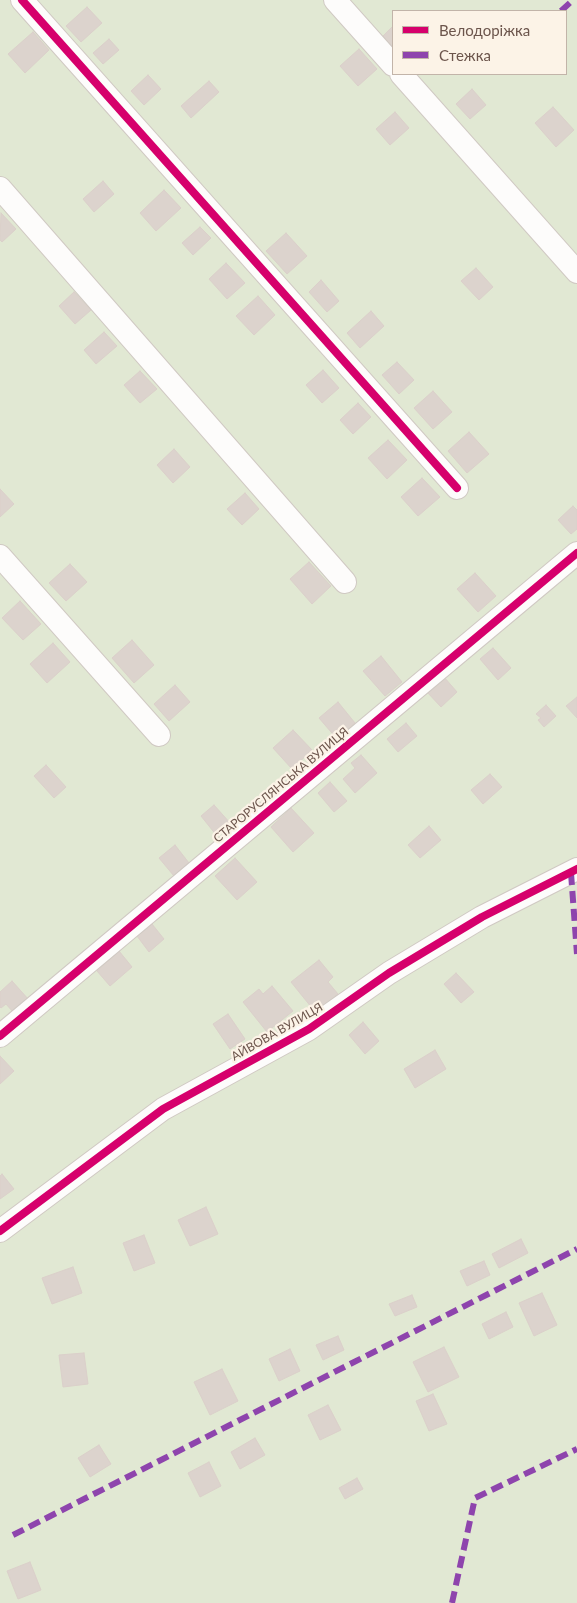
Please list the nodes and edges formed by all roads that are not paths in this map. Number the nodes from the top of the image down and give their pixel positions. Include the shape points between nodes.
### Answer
1 (22, 0) edge
2 (335, 0) edge
3 (392, 64) edge
4 (402, 75) edge
5 (0, 188) edge
6 (577, 272) edge
7 (457, 488) dead end
8 (577, 553) edge
9 (0, 556) edge
10 (345, 582) dead end
11 (159, 735) dead end
12 (577, 869) edge
13 (0, 1036) edge
14 (0, 1231) edge

1 - 7 street
2 - 3 street
4 - 6 street
5 - 10 street
8 - 13 street, СТАРОРУСЛЯНСЬКА ВУЛИЦЯ
9 - 11 street
12 - 14 street, АЙВОВА ВУЛИЦЯ via 482,917 389,973 309,1029 163,1109

